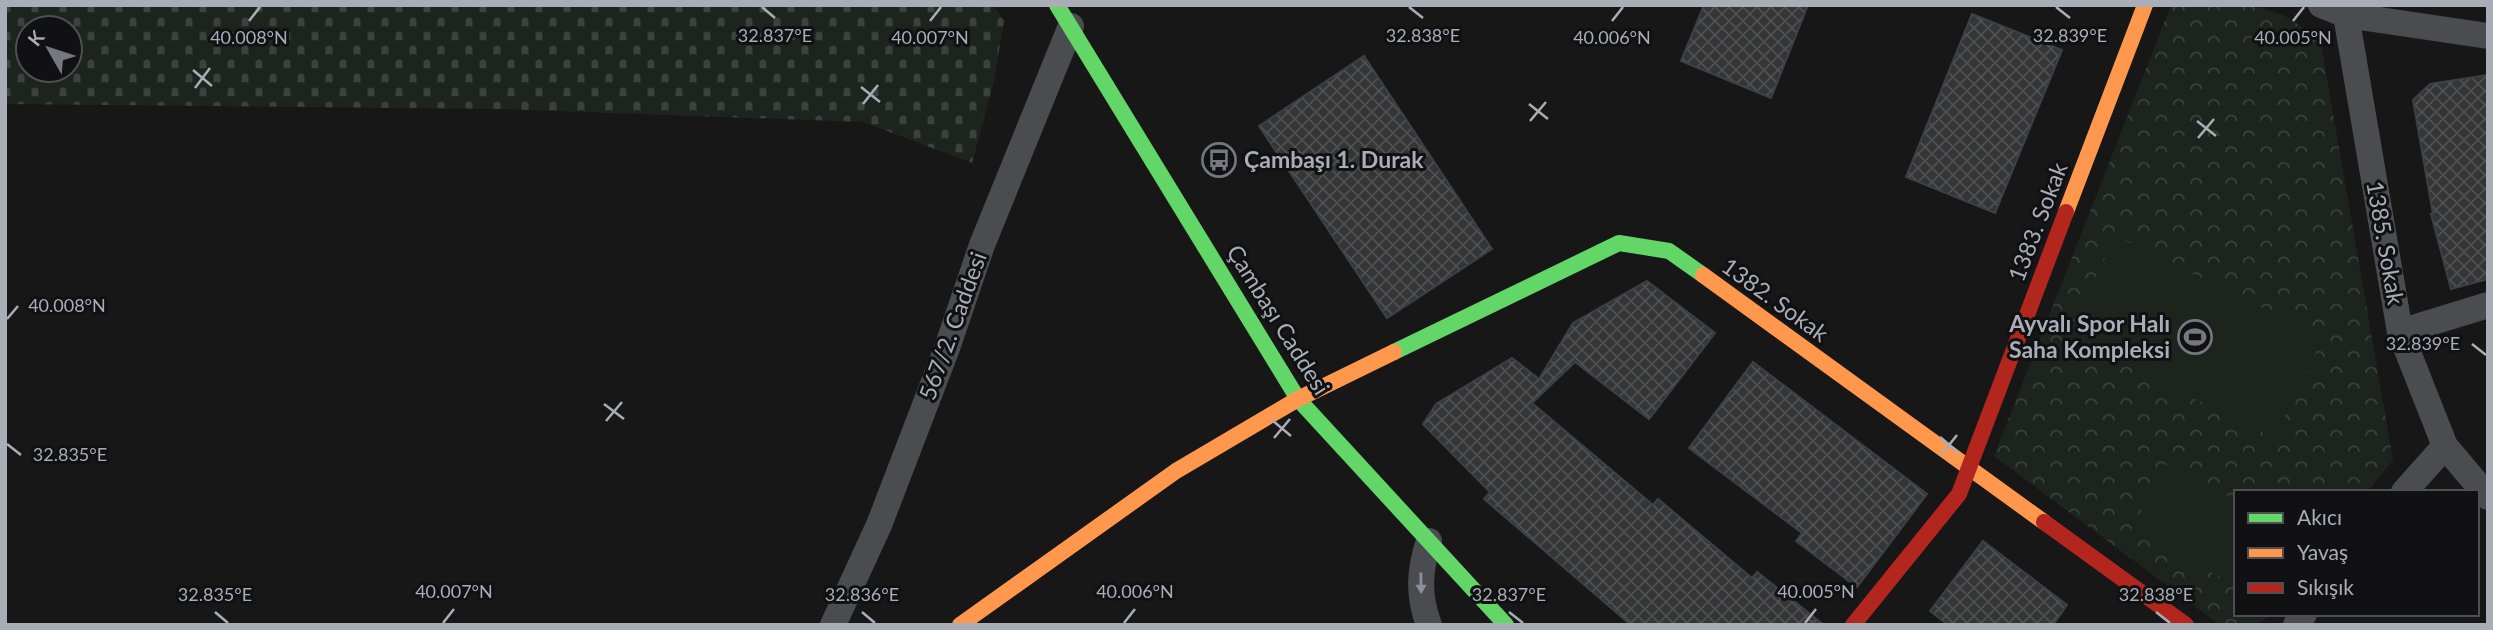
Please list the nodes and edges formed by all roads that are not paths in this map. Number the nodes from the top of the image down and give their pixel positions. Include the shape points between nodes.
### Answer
1 (2145, 5) edge
2 (2321, 5) edge
3 (2346, 15) junction
4 (1064, 16) edge
5 (2488, 36) edge
6 (2488, 305) edge
7 (2400, 332) junction
8 (1298, 399) junction
9 (2445, 446) junction
10 (1969, 467) junction
11 (2405, 490) edge
12 (2488, 497) edge
13 (1429, 541) junction
14 (833, 625) edge
15 (960, 625) edge
16 (1429, 625) edge
17 (1506, 625) edge
18 (1853, 625) edge
19 (2186, 625) edge

1 - 10 street, 1383. Sokak
2 - 3 street
3 - 5 street
3 - 7 street, 1385. Sokak
4 - 8 street, Çambaşı Caddesi
4 - 14 street, 567/2. Caddesi via 947,348 879,526
6 - 7 street
7 - 9 street, 1385. Sokak
8 - 10 street, 1382. Sokak via 1619,243 1669,251
8 - 13 street, Çambaşı Caddesi
8 - 15 street, 1382. Sokak via 1176,471
9 - 11 street
9 - 12 street, 1385. Sokak
10 - 18 street, 1383. Sokak via 1959,494
10 - 19 street, 1382. Sokak
13 -> 16 street via 1420,572
13 - 17 street, Çambaşı Caddesi

